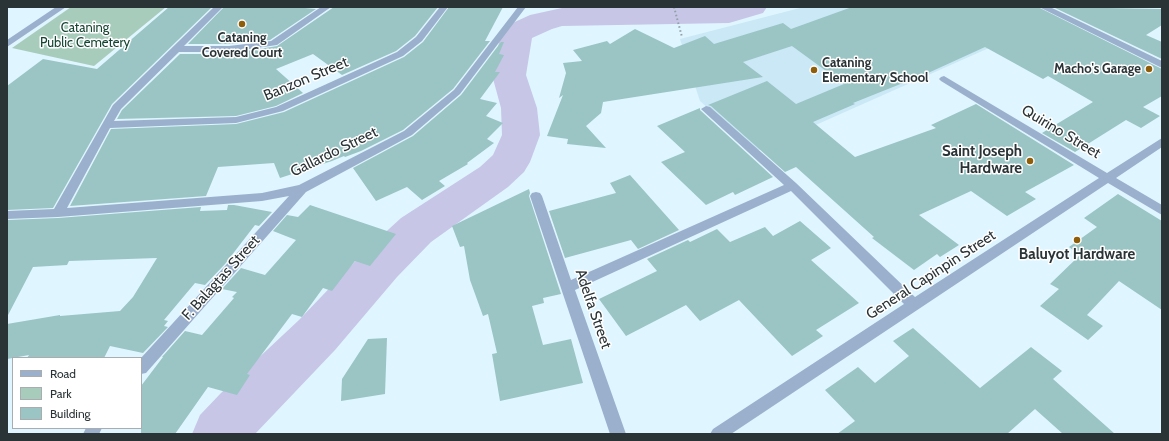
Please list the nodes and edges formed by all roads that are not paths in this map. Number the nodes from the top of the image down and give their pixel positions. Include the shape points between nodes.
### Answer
1 (62, 7) edge
2 (219, 7) edge
3 (327, 7) edge
4 (444, 7) edge
5 (522, 7) edge
6 (1043, 7) edge
7 (7, 44) edge
8 (176, 49) junction
9 (1162, 64) edge
10 (944, 79) dead end
11 (706, 109) dead end
12 (107, 125) junction
13 (1162, 142) edge
14 (1108, 178) junction
15 (792, 186) junction
16 (302, 189) junction
17 (536, 196) dead end
18 (1162, 211) edge
19 (58, 213) junction
20 (7, 215) edge
21 (568, 288) junction
22 (914, 306) junction
23 (142, 367) edge
24 (618, 434) edge
25 (718, 434) edge

1 - 7 street
2 - 8 street
3 - 8 street via 274,43 229,49
4 - 12 street, Banzon Street via 418,39 400,54 279,109 236,120
5 - 16 street, Gallardo Street via 457,92 408,133
6 - 9 street
8 - 12 street via 117,107
10 - 14 street, Quirino Street
11 - 15 street
12 - 19 street
13 - 14 street, General Capinpin Street
14 - 18 street, Quirino Street
14 - 22 street, General Capinpin Street
15 - 21 street
15 - 22 street
16 - 19 street, Gallardo Street via 262,197
16 - 23 street, F. Balagtas Street
17 - 21 street, Adelfa Street
19 - 20 street, Gallardo Street
21 - 24 street, Adelfa Street
22 - 25 street, General Capinpin Street

